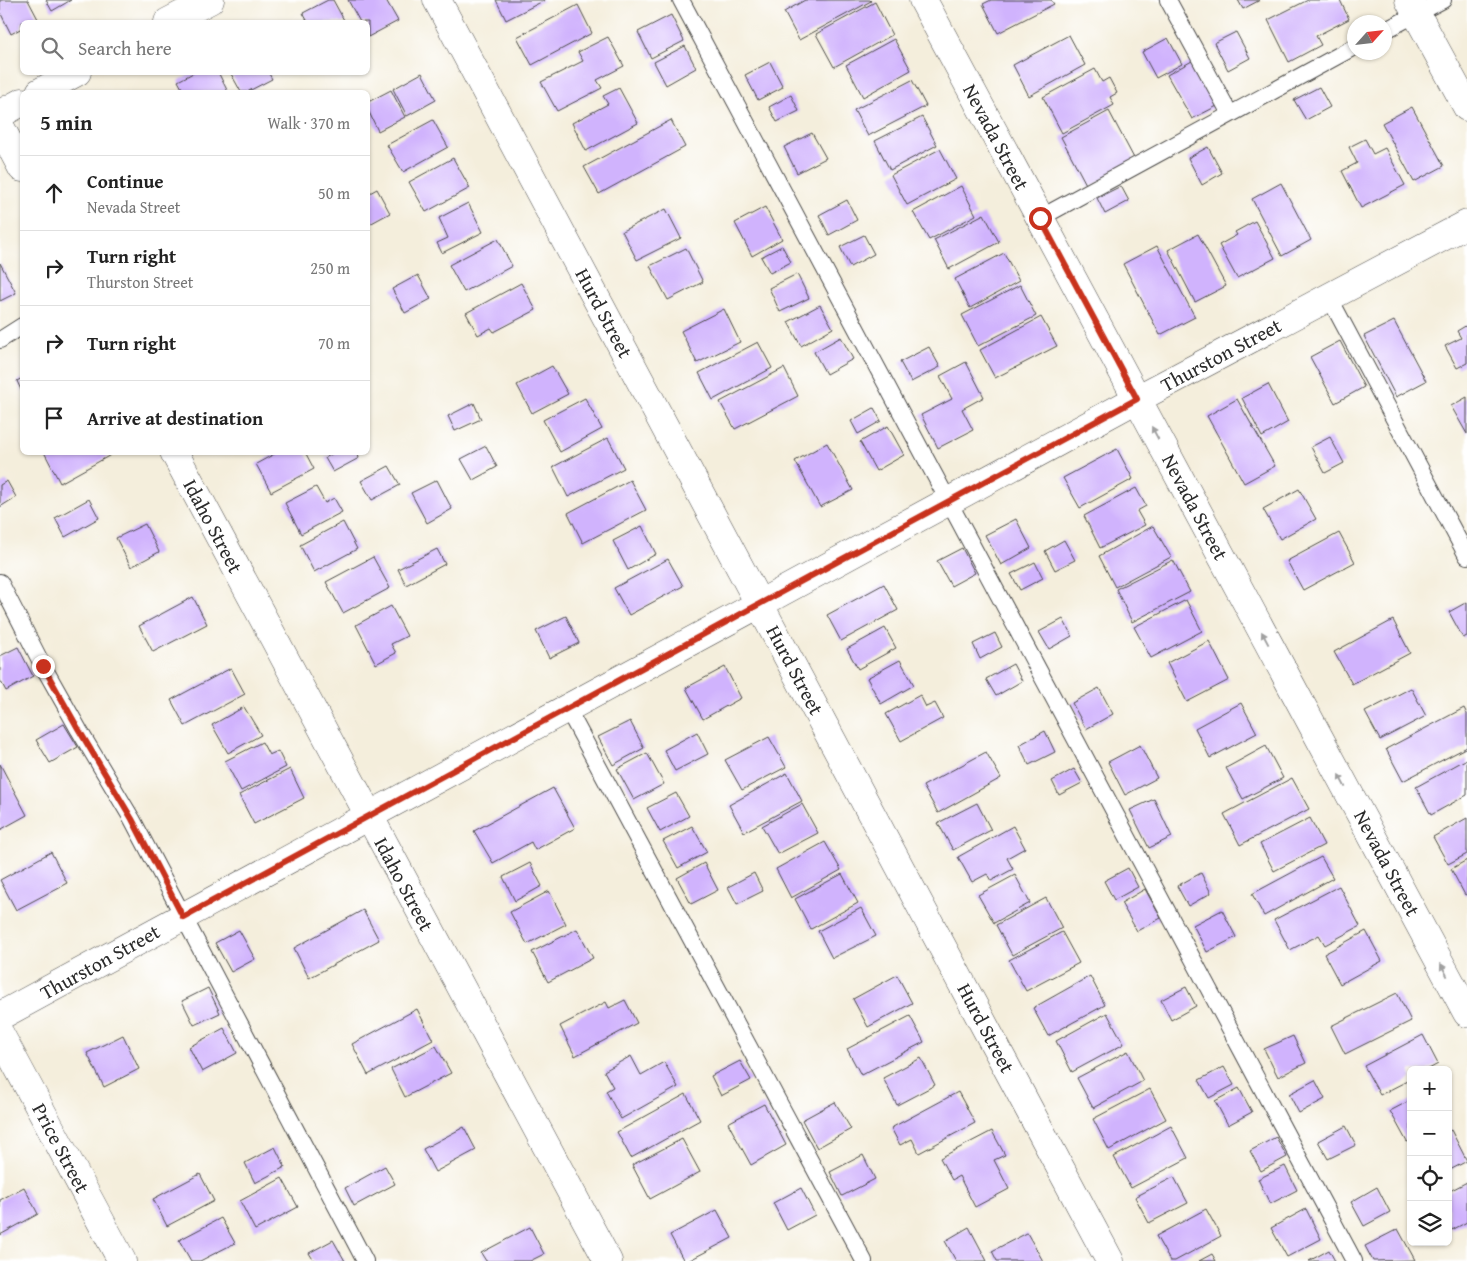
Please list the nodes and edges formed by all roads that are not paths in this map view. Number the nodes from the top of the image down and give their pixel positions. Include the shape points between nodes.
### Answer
1 (210, 0) edge
2 (437, 0) edge
3 (681, 0) edge
4 (923, 0) edge
5 (1168, 0) edge
6 (1443, 0) edge
7 (1413, 7) edge
8 (172, 20) edge
9 (1392, 24) edge
10 (1347, 51) edge
11 (71, 75) edge
12 (44, 90) edge
13 (20, 103) edge
14 (1467, 107) edge
15 (0, 114) edge
16 (1230, 114) junction
17 (0, 126) edge
18 (20, 164) edge
19 (1040, 218) junction
20 (1467, 224) edge
21 (1329, 297) junction
22 (20, 327) edge
23 (0, 340) edge
24 (1137, 399) junction
25 (176, 455) edge
26 (950, 501) junction
27 (1467, 556) edge
28 (0, 582) edge
29 (760, 604) junction
30 (567, 708) junction
31 (368, 816) junction
32 (183, 917) junction
33 (1467, 1013) edge
34 (0, 1016) edge
35 (0, 1034) edge
36 (122, 1261) edge
37 (365, 1261) edge
38 (608, 1261) edge
39 (864, 1261) edge
40 (1110, 1261) edge
41 (1354, 1261) edge

1 - 8 street
2 - 29 street, Hurd Street
3 - 26 lane
4 - 19 street, Nevada Street
5 - 16 lane
6 - 7 lane
7 - 9 lane
7 - 14 street
10 - 16 lane
11 - 12 street
13 - 15 street
16 - 19 lane
17 - 18 street
19 - 24 street, Nevada Street
20 - 21 street, Thurston Street
21 - 24 street, Thurston Street
21 - 27 lane
22 - 23 lane
24 - 26 street, Thurston Street
33 -> 24 street, Nevada Street
25 - 31 street, Idaho Street
26 - 29 street, Thurston Street
26 - 41 lane
28 - 32 lane via 47,674 132,819
29 - 30 street, Thurston Street
29 - 40 street, Hurd Street
30 - 31 street, Thurston Street
30 - 39 lane
31 - 32 street, Thurston Street
31 - 38 street, Idaho Street
32 - 34 street, Thurston Street
32 - 37 lane
35 - 36 street, Price Street

